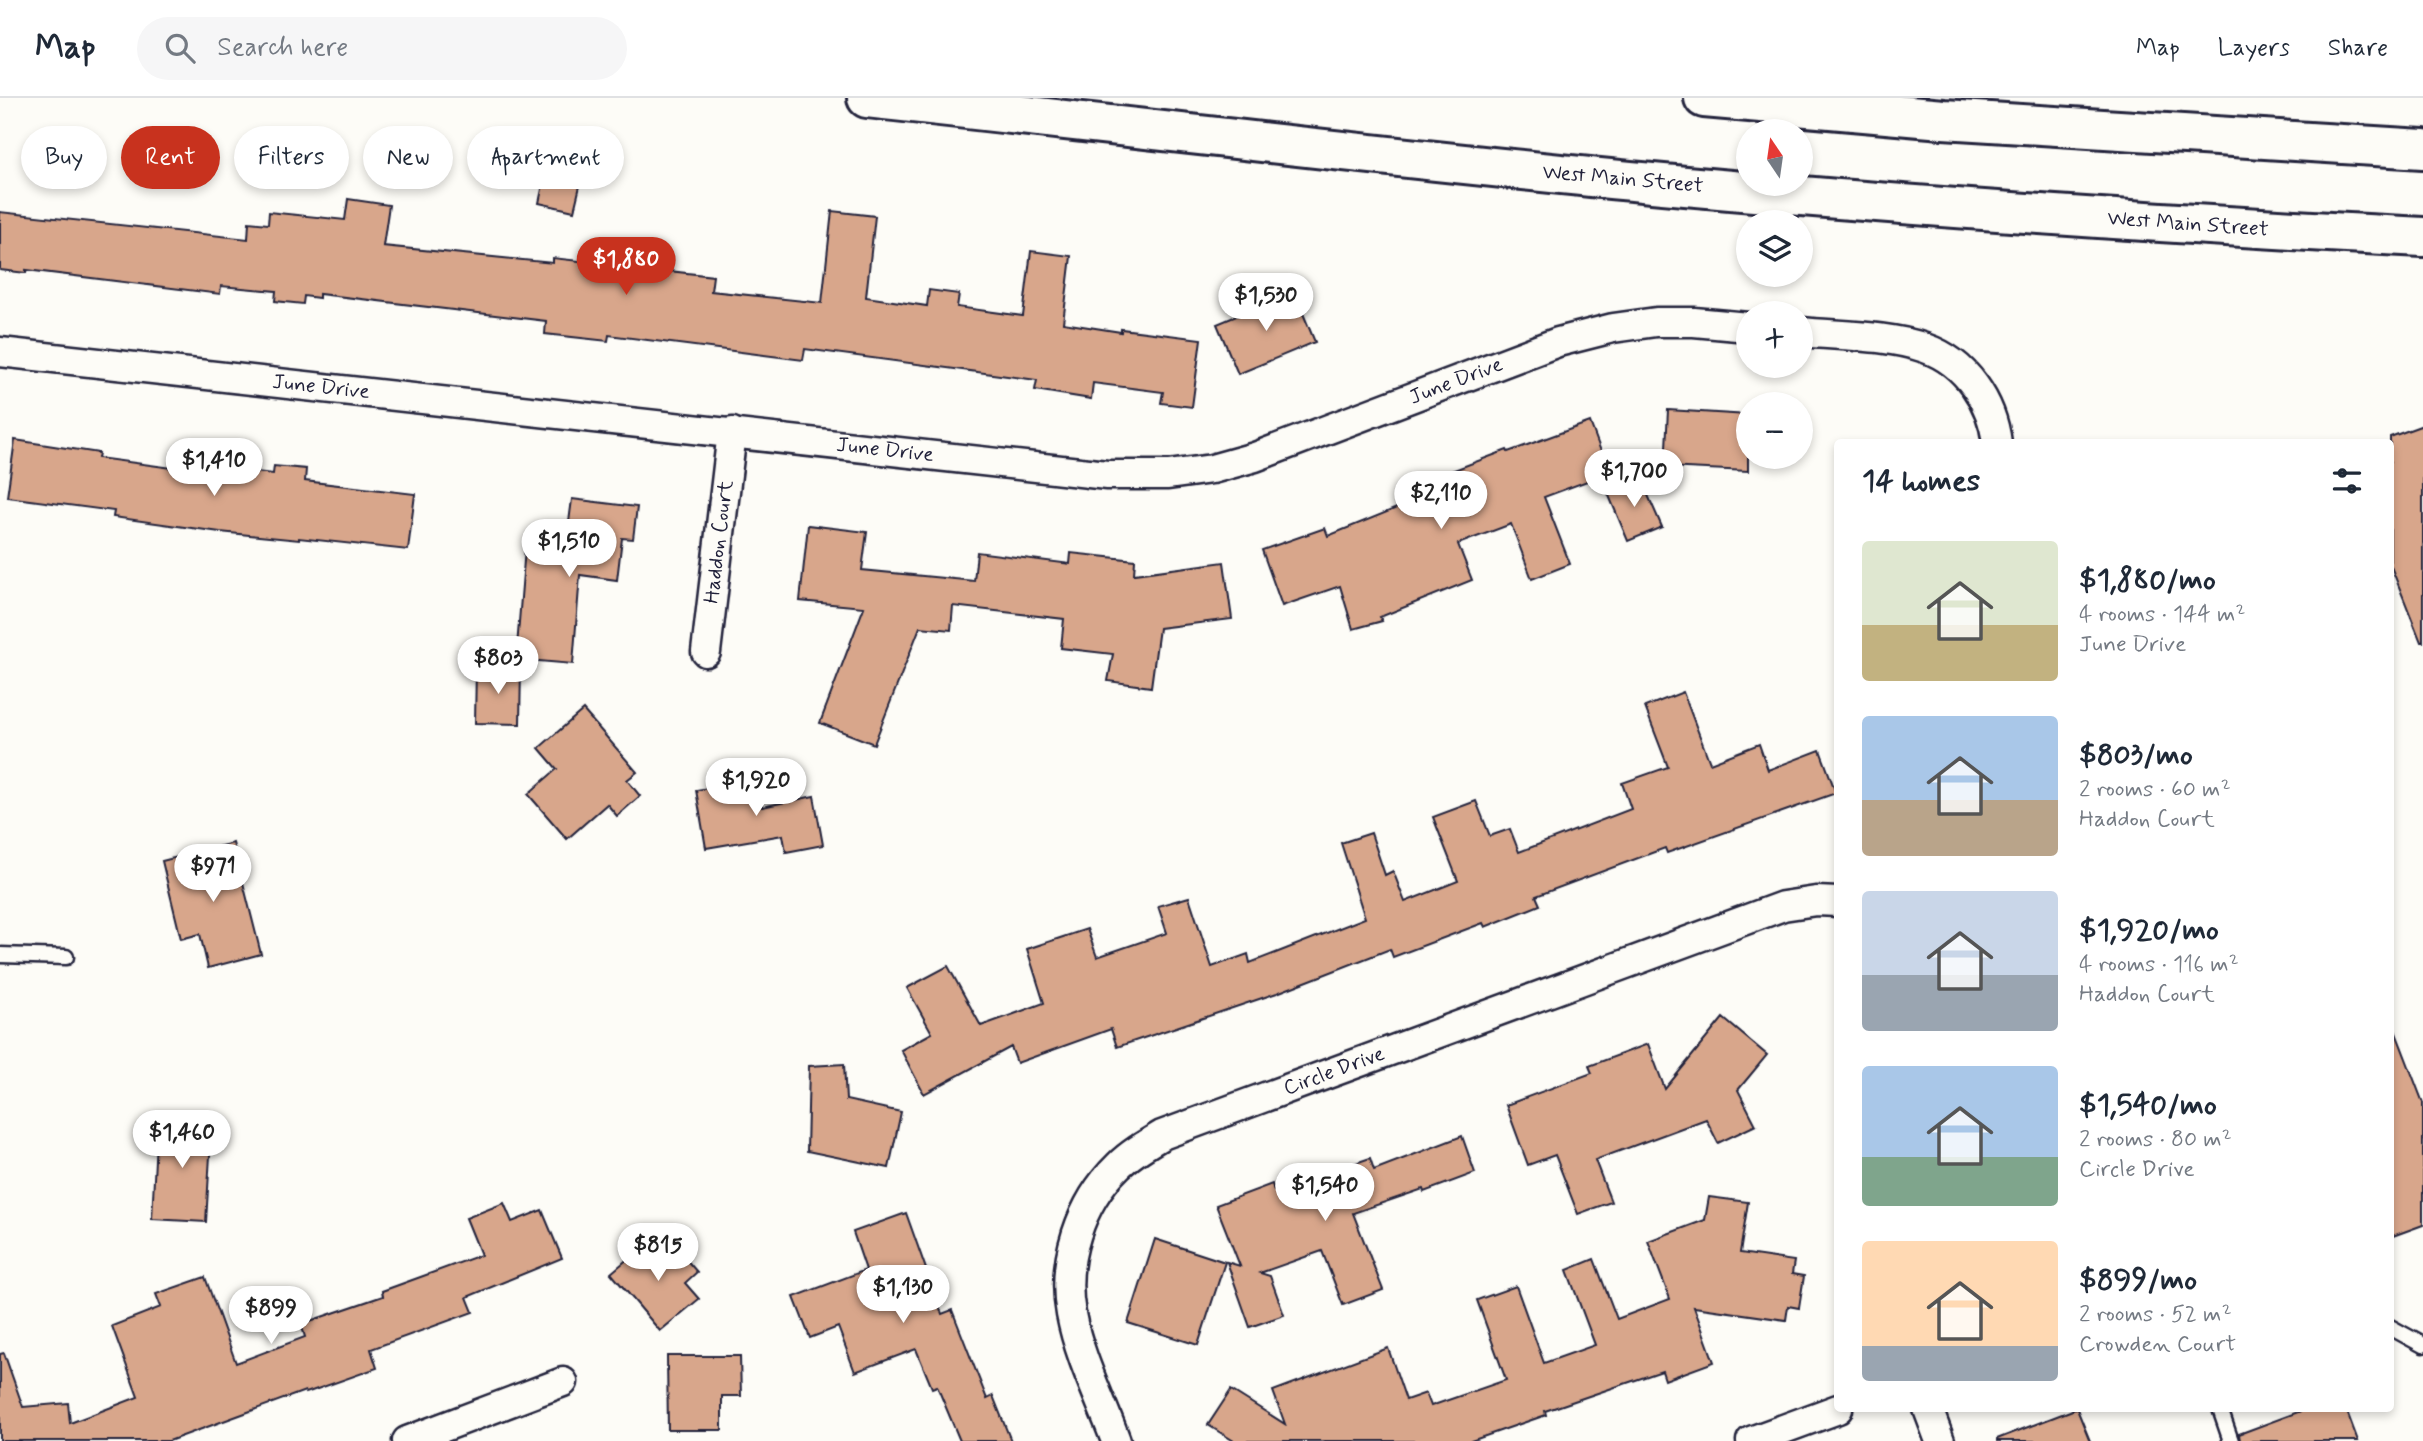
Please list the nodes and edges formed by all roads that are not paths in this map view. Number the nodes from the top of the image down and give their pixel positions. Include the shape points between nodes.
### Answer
1 (867, 98) edge
2 (1704, 98) edge
3 (2423, 149) edge
4 (2423, 237) edge
5 (1736, 326) edge
6 (1813, 333) edge
7 (0, 352) edge
8 (732, 432) junction
9 (1996, 439) edge
10 (706, 652) dead end
11 (1834, 902) edge
12 (0, 955) edge
13 (66, 957) dead end
14 (2394, 1329) edge
15 (2423, 1345) edge
16 (563, 1382) dead end
17 (1834, 1410) edge
18 (1929, 1412) edge
19 (2221, 1412) edge
20 (407, 1441) edge
21 (1116, 1441) edge
22 (1751, 1441) edge
23 (1940, 1441) edge
24 (2231, 1441) edge

1 - 4 main road, West Main Street via 1666,184 2208,226
2 - 3 main road via 1943,119
5 - 8 street, June Drive via 1656,323 1558,342 1255,457 1168,475 1107,475
6 - 9 street via 1927,348 1954,364 1976,386
7 - 8 street, June Drive
8 - 10 street, Haddon Court
11 - 21 street, Circle Drive via 1783,906 1162,1135 1132,1154 1092,1199 1077,1231 1069,1271 1077,1339
12 - 13 lane
14 - 15 lane
16 - 20 street
17 - 22 street
18 - 23 street
19 - 24 lane

